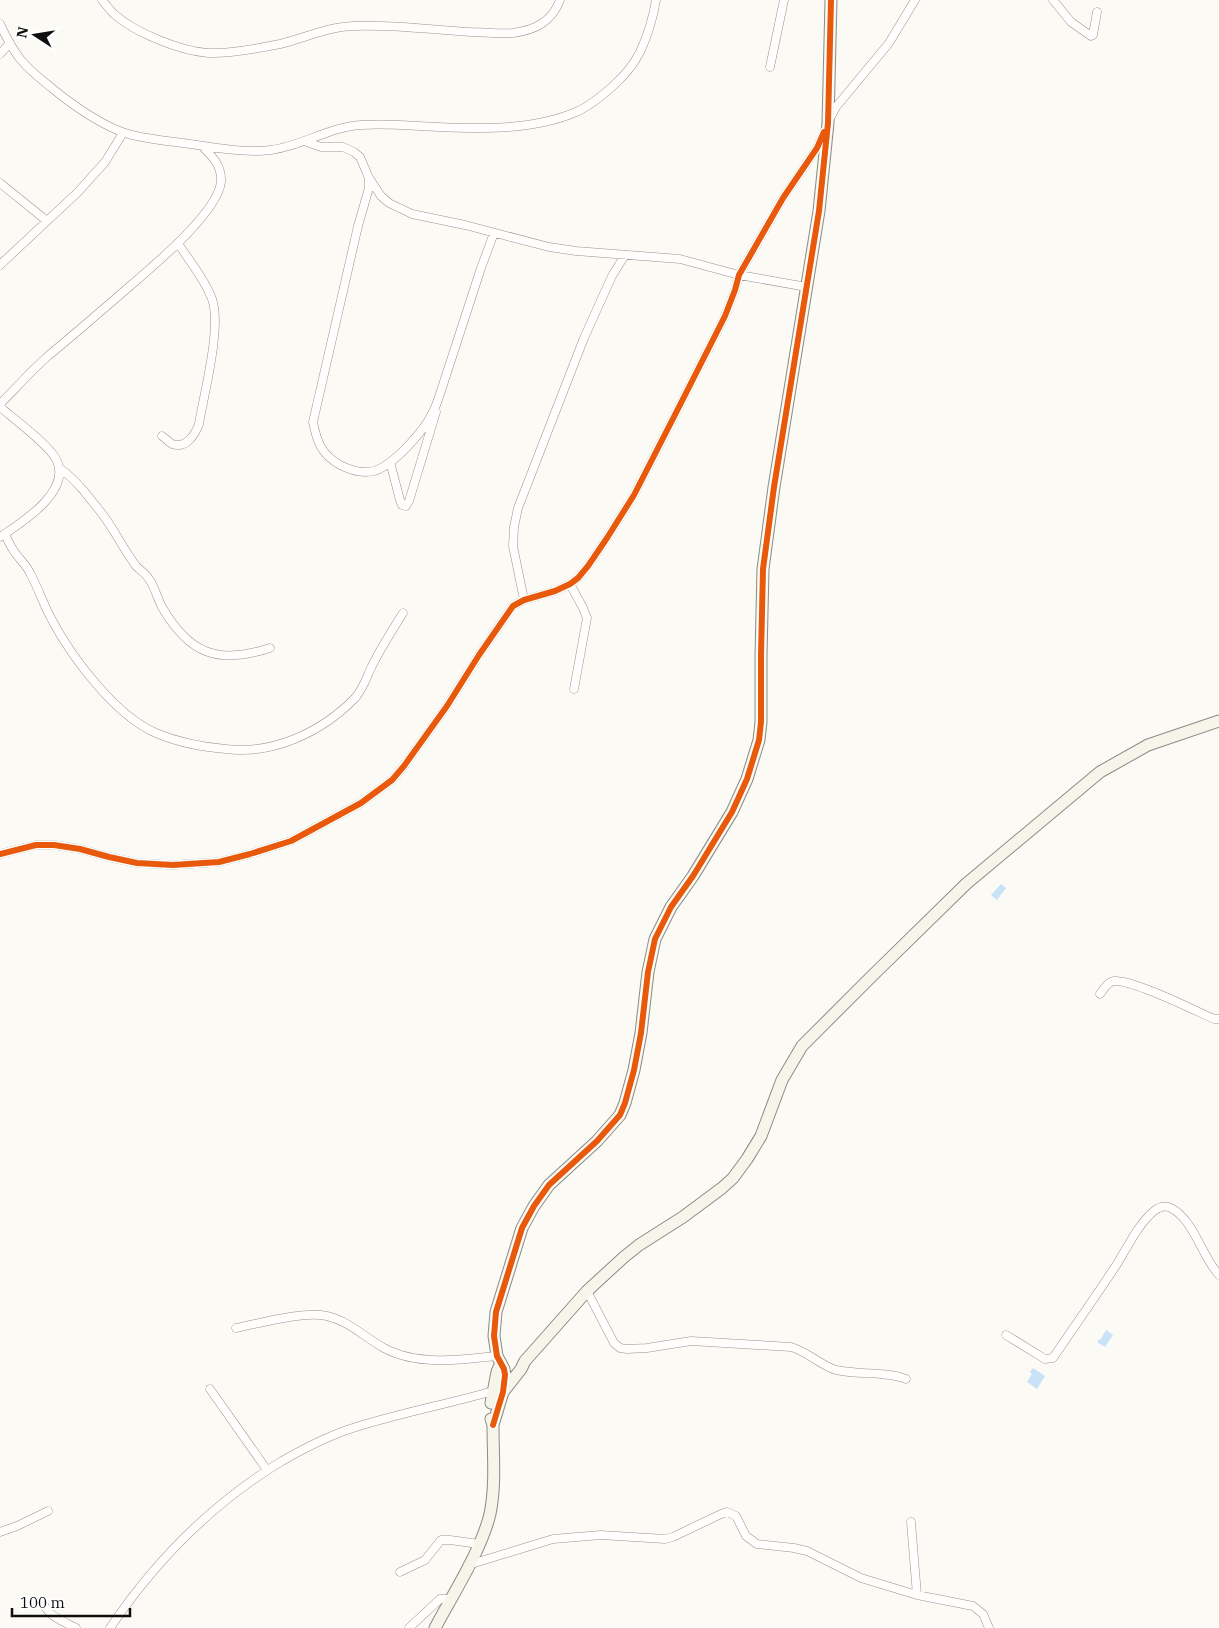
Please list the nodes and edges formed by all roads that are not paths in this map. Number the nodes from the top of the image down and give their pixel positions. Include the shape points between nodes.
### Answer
1 (102, 0) edge
2 (560, 0) edge
3 (656, 0) edge
4 (784, 0) edge
5 (831, 0) edge
6 (915, 0) edge
7 (1053, 0) edge
8 (1097, 12) dead end
9 (0, 24) edge
10 (9, 44) junction
11 (0, 54) edge
12 (770, 67) dead end
13 (828, 123) junction
14 (124, 132) junction
15 (304, 141) junction
16 (202, 146) junction
17 (369, 178) junction
18 (0, 183) edge
19 (47, 221) junction
20 (494, 233) junction
21 (178, 243) junction
22 (625, 255) junction
23 (0, 265) edge
24 (740, 275) junction
25 (807, 287) junction
26 (440, 394) junction
27 (0, 406) edge
28 (162, 436) dead end
29 (390, 462) junction
30 (59, 468) junction
31 (2, 536) edge
32 (570, 584) junction
33 (524, 600) junction
34 (403, 613) dead end
35 (270, 648) dead end
36 (574, 689) dead end
37 (1219, 721) edge
38 (0, 854) edge
39 (1100, 994) dead end
40 (1219, 1019) edge
41 (1219, 1275) edge
42 (587, 1291) junction
43 (236, 1328) dead end
44 (1006, 1335) dead end
45 (499, 1360) junction
46 (525, 1361) junction
47 (906, 1379) dead end
48 (498, 1387) junction
49 (210, 1389) dead end
50 (267, 1470) junction
51 (48, 1511) dead end
52 (911, 1522) dead end
53 (0, 1532) edge
54 (479, 1544) junction
55 (468, 1566) junction
56 (400, 1572) dead end
57 (917, 1594) junction
58 (450, 1599) junction
59 (43, 1603) dead end
60 (76, 1628) edge
61 (110, 1628) edge
62 (409, 1628) edge
63 (435, 1628) edge
64 (989, 1628) edge

1 - 2 street via 114,14 136,30 184,49 209,53 280,44 317,31 351,26 513,32 544,24
3 - 15 street via 640,53 624,76 578,112 550,121 515,126 355,125
4 - 12 street
5 - 13 street
6 - 13 street via 890,43 836,107
7 - 8 street via 1071,22 1091,36
9 - 10 street
10 - 11 street
10 - 14 street via 21,61 70,103
13 - 24 street
13 - 25 street
14 - 16 street
14 - 19 street via 105,162
15 - 16 street via 260,151
15 - 17 street via 321,148 349,149 360,157
16 - 21 street via 220,169 221,183 209,208
17 - 20 street via 382,196 398,208
17 - 29 street via 370,188 313,422 317,442 330,459 349,469 373,471
18 - 19 street
19 - 23 street
20 - 22 street via 549,247
20 - 26 street
21 - 27 street via 48,356
21 - 28 street via 211,297 214,342 195,435 184,444 173,444
22 - 24 street via 680,259
22 - 33 street via 584,338 518,508 512,546
24 - 25 street
24 - 32 street via 724,316 634,495 588,566
25 - 45 street via 763,569 761,722 754,760 732,812 655,939 641,1033 626,1103 620,1115 597,1141 549,1185 522,1228 496,1312 494,1336
26 - 29 street via 433,413
26 - 29 street via 406,506 400,500
27 - 30 street via 48,448
30 - 31 street via 59,481 54,492 36,511
30 - 35 street via 66,471 103,515 136,565 150,580 166,613 190,644 214,654 230,656
31 - 34 street via 31,574 52,622 104,694 155,733 206,747 236,751 261,749 296,738 326,722 364,686
32 - 33 street
32 - 36 street via 587,618
33 - 38 street via 513,606 447,706 392,780 361,803 291,841 219,862 182,865 137,863 54,845 36,845
37 - 42 street via 1148,744 1100,772 966,884 802,1046 782,1080 761,1136 733,1178 639,1245
39 - 40 street via 1106,985 1113,982 1126,983
41 - 44 street via 1188,1222 1165,1206 1146,1220 1053,1358 1045,1359
42 - 46 street
42 - 47 street via 614,1343 620,1348 647,1348 691,1341 784,1347 799,1350 834,1369
43 - 45 street via 315,1314 353,1327 398,1354 422,1359
45 - 48 street
46 - 48 street
46 - 48 street via 521,1370
48 - 50 street via 346,1430 316,1442
48 - 54 street via 490,1412 493,1425 492,1500
49 - 50 street
50 - 61 street via 202,1519 138,1588
51 - 53 street
52 - 57 street
54 - 55 street
54 - 56 street via 441,1540 425,1560
55 - 57 street via 553,1539 601,1535 665,1539 727,1512 736,1516 746,1536 757,1544 807,1551 861,1578
55 - 58 street
57 - 64 street via 973,1606 983,1614
58 - 62 street via 440,1599
58 - 63 street
59 - 60 street via 52,1616

